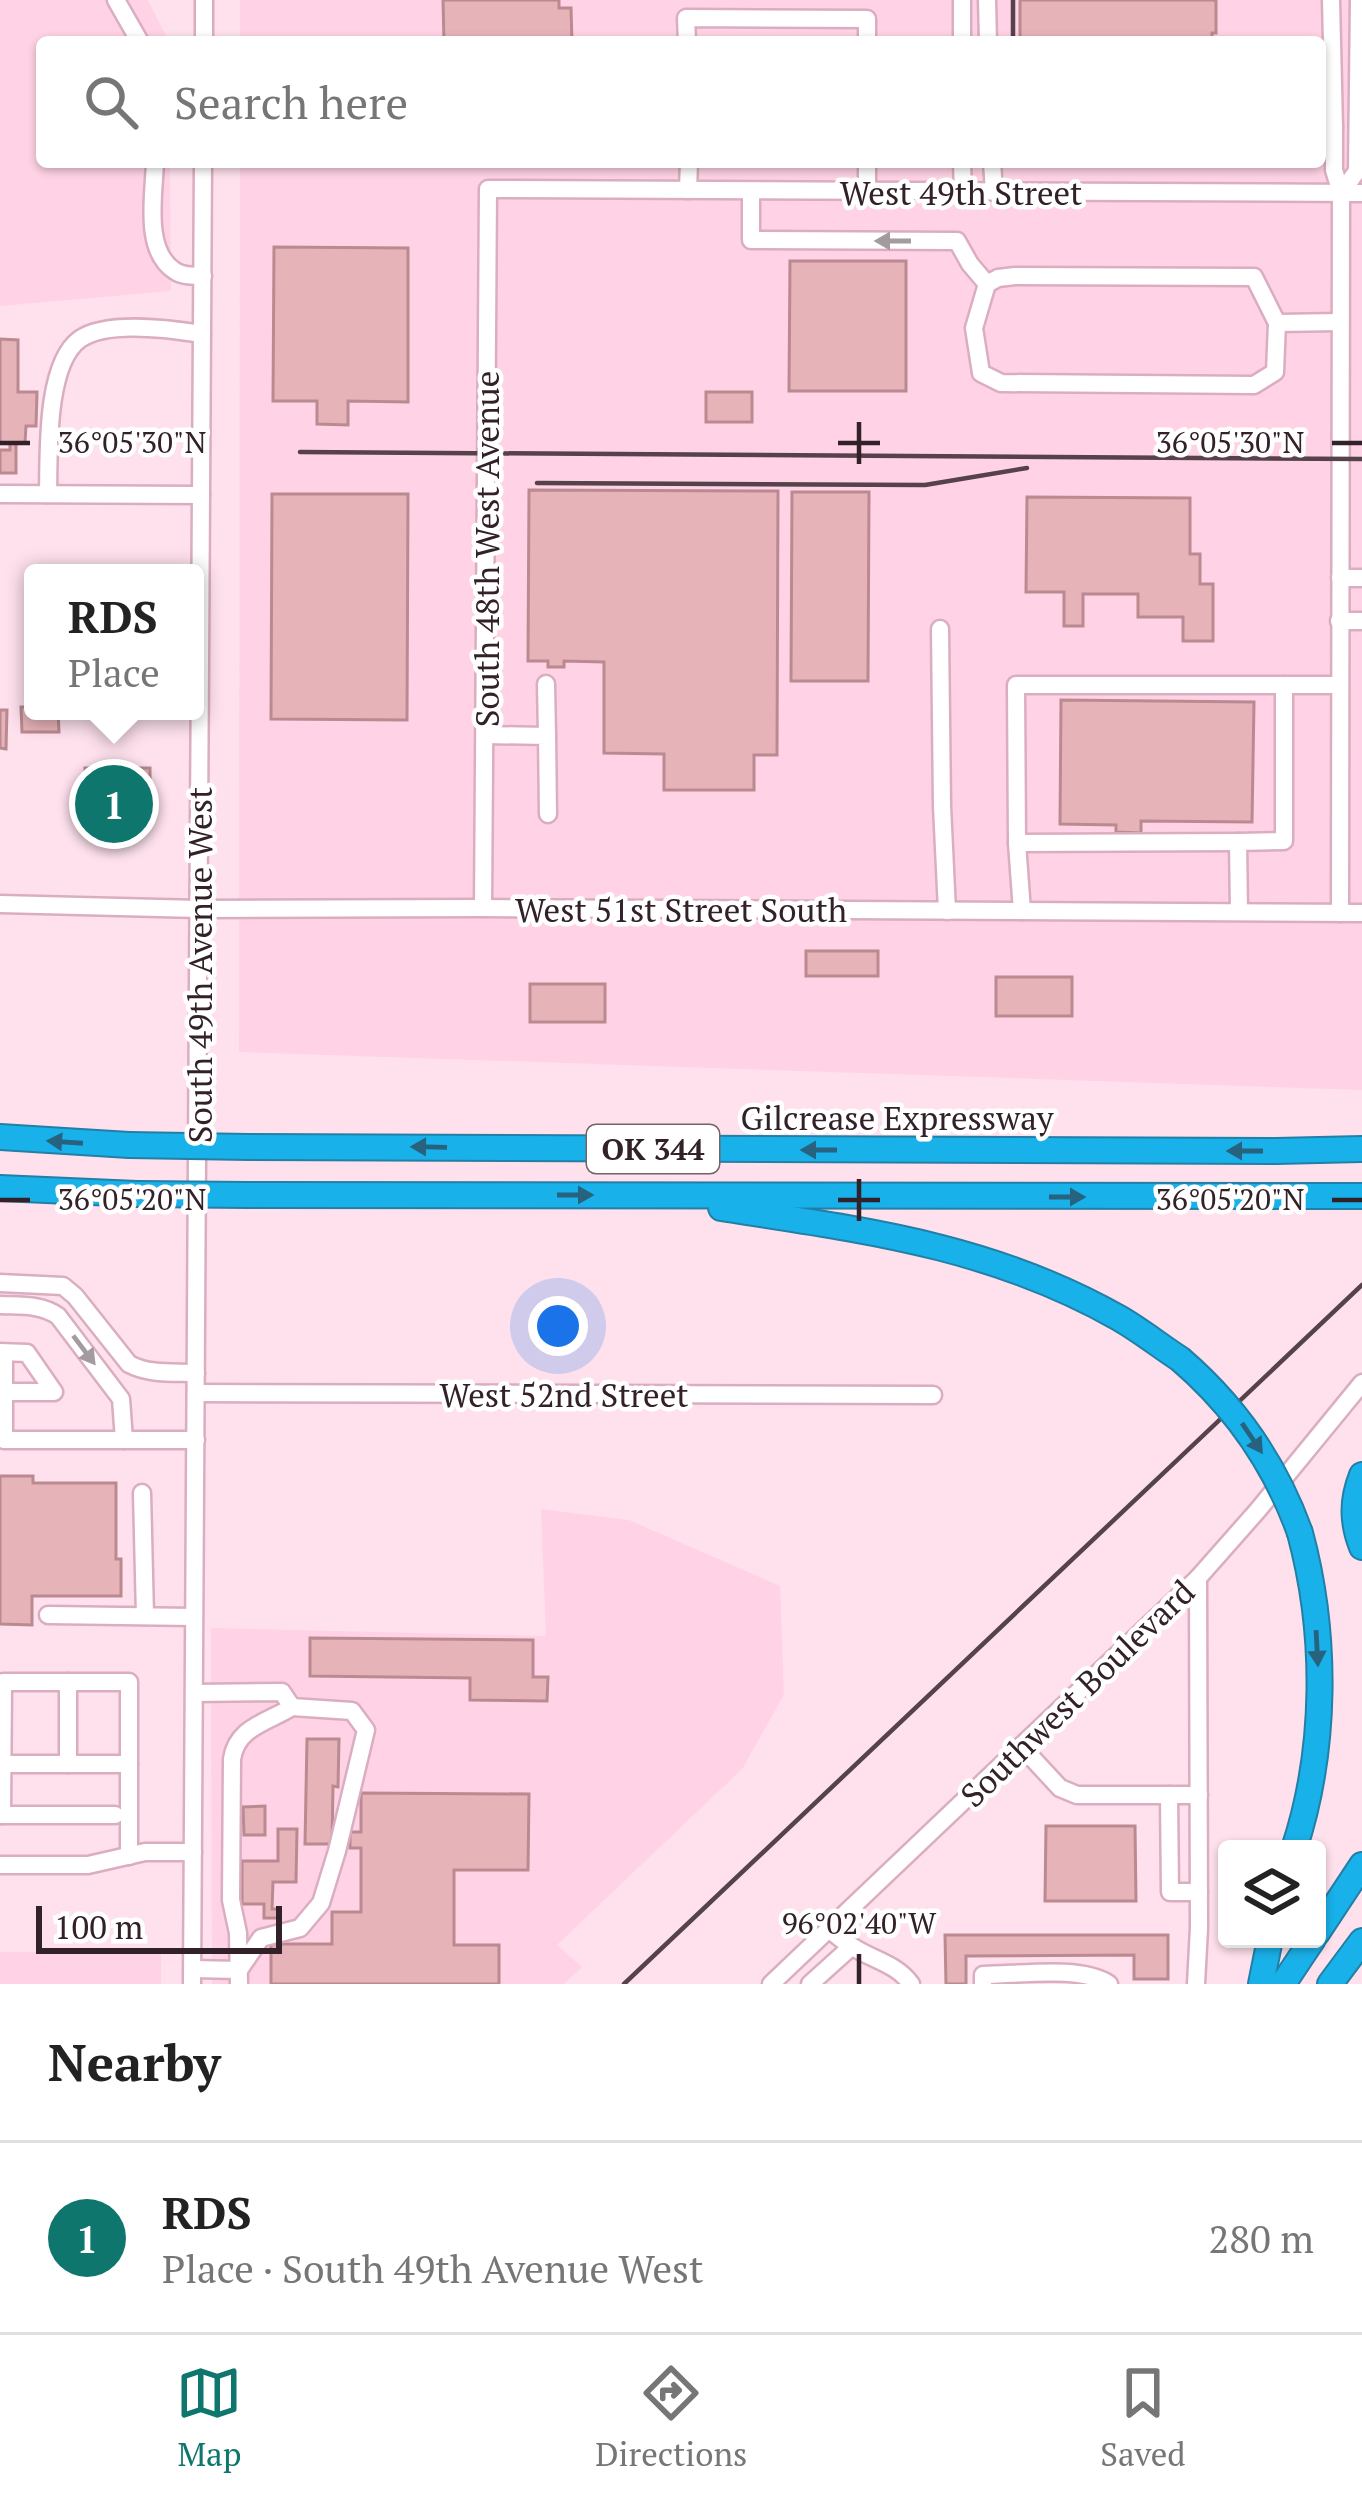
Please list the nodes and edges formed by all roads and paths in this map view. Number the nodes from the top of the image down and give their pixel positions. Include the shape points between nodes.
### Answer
1 (116, 0) edge
2 (204, 0) edge
3 (962, 0) edge
4 (987, 0) edge
5 (1330, 0) edge
6 (1359, 0) edge
7 (137, 36) edge
8 (204, 36) edge
9 (687, 36) edge
10 (867, 36) edge
11 (962, 36) edge
12 (988, 36) edge
13 (1327, 127) edge
14 (155, 168) edge
15 (203, 168) edge
16 (688, 168) edge
17 (867, 168) edge
18 (962, 168) edge
19 (992, 168) edge
20 (488, 189) joint
21 (688, 190) junction
22 (751, 191) junction
23 (867, 192) junction
24 (963, 192) junction
25 (994, 192) junction
26 (1341, 193) junction
27 (1362, 193) edge
28 (202, 276) junction
29 (987, 284) junction
30 (1276, 322) junction
31 (1340, 322) junction
32 (202, 334) junction
33 (0, 494) edge
34 (48, 494) junction
35 (202, 495) junction
36 (202, 564) edge
37 (1340, 578) junction
38 (1362, 578) edge
39 (1339, 621) junction
40 (1362, 621) edge
41 (940, 629) dead end
42 (547, 684) dead end
43 (1285, 685) junction
44 (1339, 685) junction
45 (200, 720) edge
46 (485, 735) junction
47 (547, 736) junction
48 (548, 814) dead end
49 (1017, 842) junction
50 (1238, 842) junction
51 (0, 904) edge
52 (483, 908) junction
53 (199, 909) junction
54 (947, 911) junction
55 (1022, 911) junction
56 (1239, 912) junction
57 (1340, 913) junction
58 (1362, 914) edge
59 (0, 1136) edge
60 (1362, 1149) edge
61 (0, 1188) edge
62 (638, 1196) junction
63 (1362, 1196) edge
64 (0, 1282) edge
65 (0, 1305) edge
66 (2, 1353) edge
67 (196, 1372) junction
68 (1362, 1383) edge
69 (4, 1392) junction
70 (196, 1394) junction
71 (933, 1395) dead end
72 (124, 1440) junction
73 (196, 1440) junction
74 (1362, 1475) edge
75 (142, 1493) dead end
76 (1362, 1547) edge
77 (1198, 1578) junction
78 (48, 1615) dead end
79 (145, 1616) junction
80 (194, 1617) junction
81 (68, 1682) junction
82 (194, 1693) junction
83 (292, 1707) junction
84 (1021, 1746) junction
85 (1, 1764) edge
86 (68, 1764) junction
87 (129, 1764) junction
88 (1169, 1795) junction
89 (1199, 1795) junction
90 (1, 1815) edge
91 (115, 1815) dead end
92 (1297, 1840) edge
93 (193, 1852) junction
94 (129, 1856) junction
95 (0, 1865) edge
96 (1362, 1865) edge
97 (1199, 1892) junction
98 (1326, 1919) edge
99 (829, 1929) junction
100 (1362, 1941) edge
101 (851, 1947) junction
102 (1268, 1948) edge
103 (1307, 1948) edge
104 (193, 1977) edge
105 (239, 1977) edge
106 (771, 1984) edge
107 (810, 1984) edge
108 (911, 1984) edge
109 (983, 1984) edge
110 (1109, 1984) edge
111 (1196, 1984) edge
112 (1262, 1984) edge
113 (1283, 1984) edge
114 (1330, 1984) edge

1 - 7 street
2 - 8 street
3 - 11 street
4 - 12 street
5 - 13 street
6 - 26 street via 1357,171
9 - 10 street via 686,18 867,20
13 - 26 street
14 - 28 street via 152,229 164,262 178,274
15 - 28 street, South 49th Avenue West
16 - 21 street
17 - 23 street
18 - 24 street
19 - 25 street
20 - 21 street, West 49th Street
20 - 46 street, South 48th West Avenue
21 - 22 street, West 49th Street
22 - 23 street, West 49th Street
29 -> 22 street via 957,241 751,240
23 - 24 street, West 49th Street
24 - 25 street, West 49th Street
25 - 26 street, West 49th Street
26 - 27 street, West 49th Street
26 - 31 street
28 - 32 street, South 49th Avenue West
29 - 30 street via 1015,275 1254,277
29 - 30 street via 974,328 981,373 1001,383 1254,385 1274,372
30 - 31 street
31 - 37 street
32 - 34 street via 127,329 78,340 51,397
32 - 35 street, South 49th Avenue West
33 - 34 street
34 - 35 street
35 - 36 street, South 49th Avenue West
37 - 38 street
37 - 39 street
39 - 40 street
39 - 44 street
41 - 54 street
42 - 47 street
43 - 44 street
43 - 49 street via 1016,685
43 - 50 street via 1285,841
44 - 57 street
45 - 53 street, South 49th Avenue West
46 - 47 street
46 - 52 street, South 48th West Avenue
47 - 48 street
49 - 50 street
49 - 55 street
50 - 56 street
51 - 53 street, West 51st Street South
52 - 53 street, West 51st Street South
52 - 54 street, West 51st Street South
53 - 67 street, South 49th Avenue West
54 - 55 street, West 51st Street South
55 - 56 street, West 51st Street South
56 - 57 street, West 51st Street South
57 - 58 street, West 51st Street South
60 -> 59 highway, Gilcrease Expressway / OK 344, bridge via 250,1147
61 -> 62 highway, OK 344, bridge
62 -> 63 highway, OK 344
62 -> 92 highway, bridge via 884,1233 988,1261 1120,1319 1218,1394 1279,1482 1310,1571 1319,1685
64 - 67 street via 63,1286 129,1364
65 -> 72 street via 58,1316 122,1399
66 - 69 street
66 - 69 street via 27,1353 54,1392
67 - 70 street, South 49th Avenue West
68 - 77 street, Southwest Boulevard
69 - 72 street via 4,1440
70 - 71 street, West 52nd Street
70 - 73 street, South 49th Avenue West
72 - 73 street
73 - 80 street, South 49th Avenue West
74 - 76 highway via 1354,1506
75 - 79 street
77 - 84 street, Southwest Boulevard
77 - 89 street
78 - 79 street
79 - 80 street
80 - 82 street, South 49th Avenue West
81 - 85 street via 3,1682
81 - 86 street
81 - 87 street via 129,1682
82 - 83 street via 282,1692
82 - 93 street, South 49th Avenue West
83 - 105 street via 234,1743 231,1900
83 - 105 street via 352,1712 366,1730 321,1903 300,1928 261,1938
84 - 88 street via 1077,1795
84 - 99 street, Southwest Boulevard
85 - 86 street
85 - 90 street
86 - 87 street
87 - 94 street
88 - 89 street
88 - 97 street via 1170,1892
89 - 97 street
90 - 91 street
93 - 94 street
93 - 104 street, South 49th Avenue West
94 - 95 street via 88,1865
96 - 98 highway
97 - 111 street
99 - 101 street
99 - 106 street, Southwest Boulevard
100 - 114 highway
101 - 107 street
101 - 108 street
102 - 112 highway
103 - 113 highway
104 - 105 street
109 - 110 street via 982,1975 1084,1974

